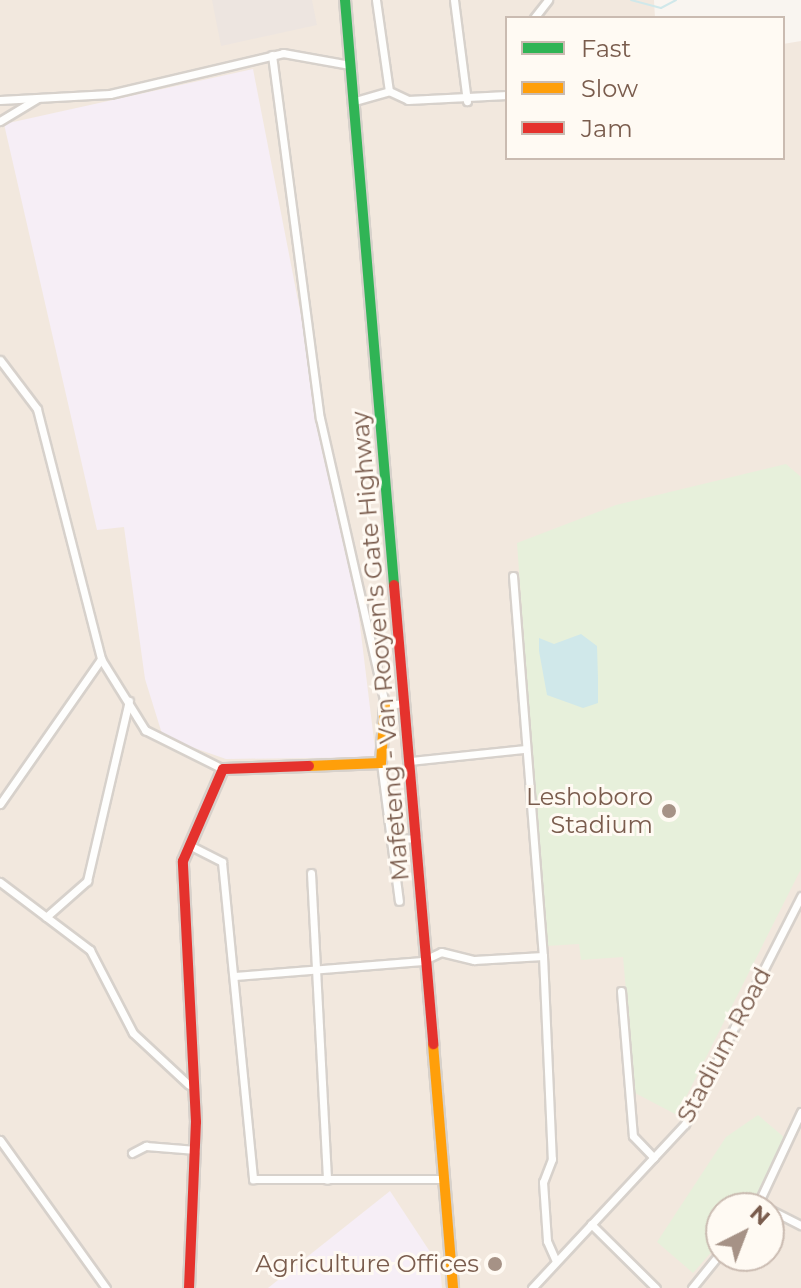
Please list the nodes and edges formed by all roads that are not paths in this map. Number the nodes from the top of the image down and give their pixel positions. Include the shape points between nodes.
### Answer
1 (345, 0) edge
2 (376, 0) edge
3 (454, 0) edge
4 (548, 0) edge
5 (536, 16) edge
6 (272, 55) junction
7 (350, 65) junction
8 (389, 91) junction
9 (505, 95) edge
10 (38, 98) junction
11 (0, 100) edge
12 (355, 101) junction
13 (467, 101) junction
14 (0, 121) edge
15 (0, 360) edge
16 (513, 576) dead end
17 (101, 659) junction
18 (129, 701) junction
19 (406, 703) junction
20 (385, 705) junction
21 (524, 749) junction
22 (410, 761) junction
23 (381, 763) junction
24 (223, 769) junction
25 (0, 804) edge
26 (417, 838) junction
27 (393, 839) junction
28 (191, 846) junction
29 (311, 873) dead end
30 (0, 882) edge
31 (801, 896) edge
32 (399, 901) dead end
33 (46, 917) junction
34 (543, 956) junction
35 (422, 961) junction
36 (318, 970) junction
37 (235, 976) junction
38 (621, 991) dead end
39 (189, 1085) junction
40 (801, 1112) edge
41 (0, 1140) edge
42 (196, 1150) junction
43 (132, 1153) dead end
44 (654, 1158) junction
45 (444, 1179) junction
46 (327, 1180) junction
47 (769, 1192) edge
48 (591, 1224) junction
49 (556, 1261) junction
50 (705, 1272) edge
51 (106, 1288) edge
52 (189, 1288) edge
53 (453, 1288) edge
54 (532, 1288) edge
55 (656, 1288) edge
56 (692, 1288) edge

1 - 7 main road, Mafeteng - Van Rooyen's Gate Highway
2 - 8 street
3 - 13 street
4 - 5 street
6 - 7 street
6 - 10 street via 110,94
6 - 20 street via 310,364
7 - 12 main road, Mafeteng - Van Rooyen's Gate Highway
8 - 12 street
8 - 13 street via 408,100
9 - 13 street
10 - 11 street
10 - 14 street
12 - 19 main road, Mafeteng - Van Rooyen's Gate Highway
15 - 17 street via 37,409
16 - 21 street
17 - 18 street
17 - 25 street
18 - 24 street via 149,733
18 - 33 street via 87,881
19 - 20 street
19 - 22 main road, Mafeteng - Van Rooyen's Gate Highway
20 - 23 main road
21 - 22 street
21 - 34 street
22 - 26 main road, Mafeteng - Van Rooyen's Gate Highway
23 - 24 main road
23 - 27 street
24 - 28 main road
26 - 27 street
26 - 35 main road, Mafeteng - Van Rooyen's Gate Highway
27 - 32 street
28 - 37 street via 222,862
28 - 39 main road via 183,861
29 - 36 street
30 - 33 street
31 - 44 street, Stadium Road via 692,1112
33 - 39 street via 90,950 133,1033
34 - 35 street via 474,960 441,952
34 - 49 street via 552,1159 543,1182 547,1241
35 - 36 street
35 - 45 main road, Mafeteng - Van Rooyen's Gate Highway
36 - 37 street
36 - 46 street
37 - 46 street via 247,1169 263,1184
38 - 44 street via 633,1136
39 - 42 main road
40 - 47 street
41 - 51 street
42 - 43 street via 146,1146
42 - 52 main road
44 - 48 street, Stadium Road
45 - 46 street
45 - 53 main road, Mafeteng - Van Rooyen's Gate Highway
48 - 49 street, Stadium Road
48 - 55 street
49 - 54 street, Stadium Road
50 - 56 street

